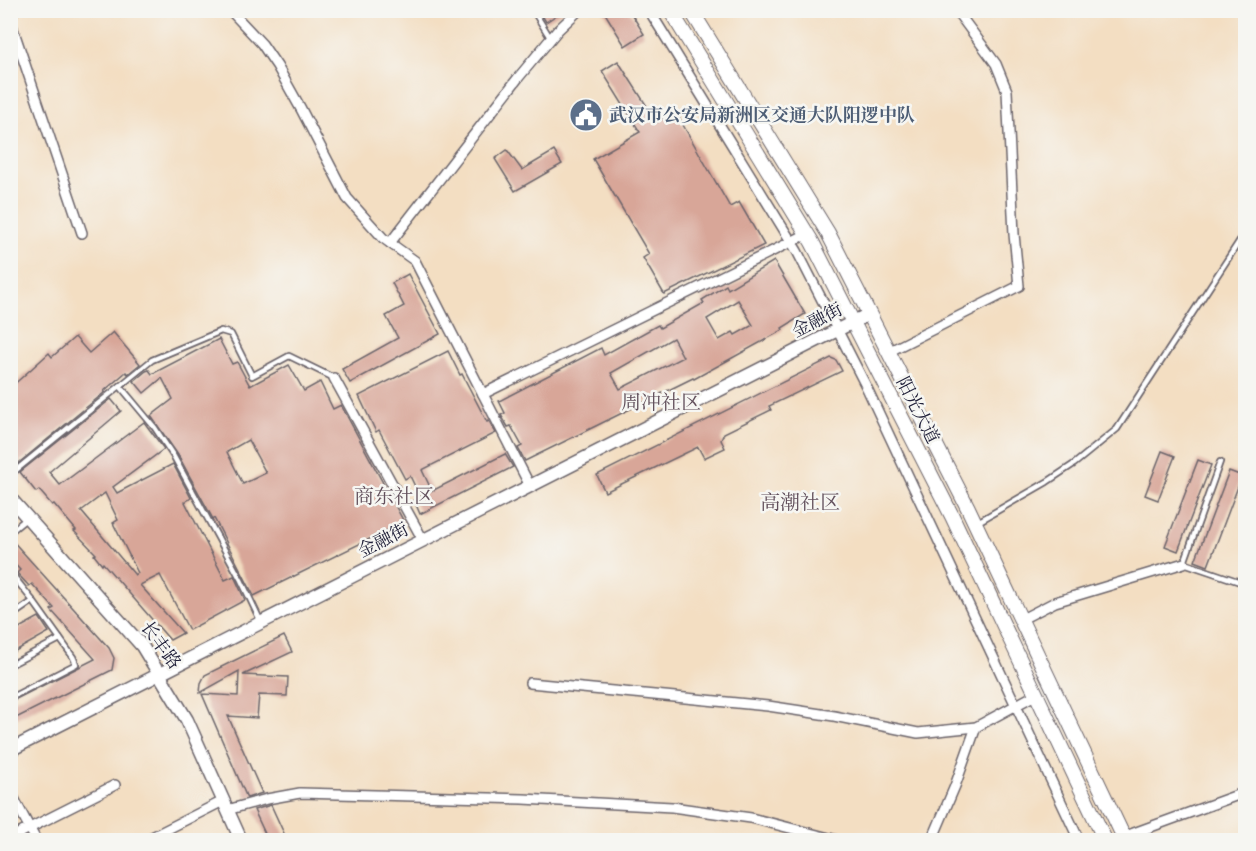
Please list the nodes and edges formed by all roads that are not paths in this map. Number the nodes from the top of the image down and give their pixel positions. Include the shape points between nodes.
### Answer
1 (230, 10) edge
2 (533, 10) edge
3 (579, 10) edge
4 (649, 10) edge
5 (670, 10) edge
6 (691, 10) edge
7 (956, 10) edge
8 (10, 20) edge
9 (551, 39) junction
10 (1245, 231) edge
11 (82, 233) dead end
12 (807, 234) junction
13 (791, 242) junction
14 (390, 243) junction
15 (869, 314) junction
16 (853, 322) junction
17 (837, 330) junction
18 (888, 352) junction
19 (334, 378) joint
20 (120, 386) junction
21 (483, 394) junction
22 (1220, 462) dead end
23 (10, 475) edge
24 (530, 486) junction
25 (10, 498) edge
26 (28, 517) junction
27 (975, 524) junction
28 (10, 532) edge
29 (423, 540) junction
30 (1184, 563) junction
31 (10, 572) edge
32 (1245, 584) edge
33 (33, 601) junction
34 (10, 617) edge
35 (1020, 620) junction
36 (261, 622) junction
37 (60, 639) junction
38 (10, 665) edge
39 (160, 674) junction
40 (530, 683) dead end
41 (1035, 694) junction
42 (10, 698) edge
43 (1015, 706) junction
44 (976, 727) junction
45 (10, 750) edge
46 (115, 785) dead end
47 (10, 791) edge
48 (1245, 792) edge
49 (225, 806) junction
50 (29, 828) junction
51 (10, 838) edge
52 (1124, 838) edge
53 (36, 840) edge
54 (146, 840) edge
55 (241, 840) edge
56 (837, 840) edge
57 (932, 840) edge
58 (1079, 840) edge
59 (1104, 840) edge

1 - 14 street via 277,66 347,198
2 - 9 lane
3 - 9 street
4 - 13 street
5 - 12 main road, 阳光大道
6 - 15 main road, 阳光大道 via 828,233
7 - 18 street via 996,64 1007,91 1019,285
8 - 11 street
9 - 14 street
10 - 27 lane via 1117,429 1074,464
12 - 13 street
12 - 16 main road, 阳光大道
13 - 17 street
13 - 21 street
14 - 21 street via 415,261
15 - 16 street, 金融街
15 - 18 main road, 阳光大道
16 - 17 street, 金融街
16 - 41 main road, 阳光大道 via 952,516
17 - 24 street, 金融街
17 - 43 street
18 - 27 main road, 阳光大道
19 - 20 lane via 289,356 252,376 231,334 220,331 152,360
19 - 29 street
20 - 23 lane
20 - 36 lane via 174,457
21 - 24 street
22 - 30 lane
24 - 29 street, 金融街
25 - 26 street, 长丰路
26 - 28 lane
26 - 39 street, 长丰路 via 142,646
27 - 35 main road, 阳光大道
29 - 36 street, 金融街
30 - 32 lane
30 - 35 street via 1055,602
31 - 33 lane
33 - 34 lane
33 - 37 lane
35 - 52 main road, 阳光大道
36 - 39 street, 金融街
37 - 38 lane
37 - 42 lane via 76,664
39 - 45 street, 金融街
39 - 49 street, 长丰路 via 187,720
40 - 44 street via 768,706 918,733
41 - 43 street
41 - 59 main road, 阳光大道
43 - 44 street
43 - 58 street
44 - 57 street
46 - 50 street
47 - 50 street
48 - 52 street
49 - 54 street
49 - 55 street, 长丰路
49 - 56 street via 300,793 524,799 698,809
50 - 51 street
50 - 53 street

